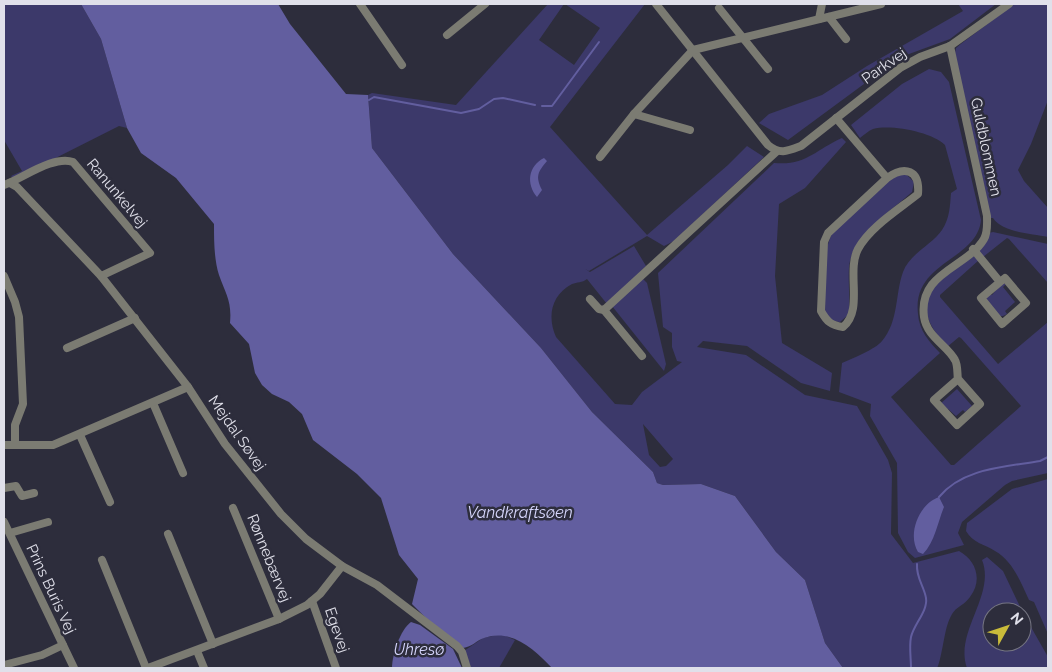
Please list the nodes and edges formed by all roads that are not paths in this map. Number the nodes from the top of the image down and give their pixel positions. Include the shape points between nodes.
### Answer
1 (360, 4) edge
2 (485, 4) edge
3 (656, 4) edge
4 (881, 4) edge
5 (1009, 4) edge
6 (820, 5) edge
7 (718, 8) dead end
8 (829, 17) junction
9 (819, 19) junction
10 (447, 35) dead end
11 (742, 39) junction
12 (846, 39) dead end
13 (950, 46) junction
14 (693, 50) junction
15 (402, 65) dead end
16 (768, 69) dead end
17 (634, 114) junction
18 (836, 118) junction
19 (690, 130) dead end
20 (776, 152) junction
21 (600, 157) dead end
22 (887, 178) junction
23 (7, 184) edge
24 (973, 250) junction
25 (4, 276) edge
26 (101, 276) junction
27 (1000, 282) junction
28 (590, 299) dead end
29 (604, 310) junction
30 (135, 318) junction
31 (67, 348) dead end
32 (642, 356) dead end
33 (958, 379) junction
34 (188, 387) junction
35 (152, 403) junction
36 (80, 435) junction
37 (15, 443) junction
38 (4, 445) edge
39 (183, 473) dead end
40 (4, 488) edge
41 (34, 493) dead end
42 (110, 502) dead end
43 (233, 508) dead end
44 (4, 522) edge
45 (48, 522) dead end
46 (10, 533) junction
47 (168, 534) dead end
48 (102, 560) dead end
49 (342, 566) junction
50 (312, 601) junction
51 (278, 619) junction
52 (213, 644) junction
53 (63, 645) junction
54 (197, 651) junction
55 (4, 665) edge
56 (74, 668) edge
57 (147, 668) edge
58 (204, 668) edge
59 (336, 668) edge
60 (467, 668) edge

1 - 15 street
2 - 10 street
3 - 14 street
4 - 8 street
5 - 13 street, Parkvej
6 - 9 street
7 - 11 street
8 - 9 street
8 - 12 street
9 - 11 street
11 - 14 street
11 - 16 street
13 - 18 street, Parkvej via 900,68
13 - 24 street, Guldblommen via 987,216 984,240
14 - 17 street
14 - 20 street
17 - 19 street
17 - 21 street
18 - 20 street, Parkvej via 801,146 788,152
18 - 22 street
20 - 29 street, Parkvej
22 - 22 street via 834,226 824,242 821,312 833,326 843,327 849,322 854,261 862,243 918,194 919,182 913,173 897,171
23 - 26 street, Mejdal Søvej via 17,188
23 - 26 street, Ranunkelvej via 53,162 65,159 73,162 150,253
24 - 27 street
24 - 33 street, Guldblommen via 940,276 924,299 924,319 933,337 956,361
25 - 37 street via 19,316 23,404 15,425
26 - 30 street, Mejdal Søvej
27 - 27 street via 1005,278 1026,303 1002,324 981,298
28 - 29 street
29 - 32 street
30 - 31 street
30 - 34 street, Mejdal Søvej
33 - 33 street, Guldblommen via 980,404 957,425 934,400
34 - 35 street
34 - 49 street, Mejdal Søvej via 225,444 281,514 306,540
35 - 36 street
35 - 39 street
36 - 37 street via 53,445
36 - 42 street
37 - 38 street
40 - 41 street via 16,486 22,496
43 - 51 street, Rønnebærvej
44 - 46 street, Prins Buris Vej
45 - 46 street
46 - 53 street, Prins Buris Vej
47 - 52 street
48 - 57 street, Rønnebærvej
49 - 50 street, Rønnebærvej
49 - 60 street, Mejdal Søvej via 377,585 456,646 462,652
50 - 51 street, Rønnebærvej
50 - 59 street, Egevej
51 - 52 street, Rønnebærvej
52 - 54 street, Rønnebærvej
53 - 55 street via 42,655
53 - 56 street, Prins Buris Vej
54 - 57 street, Rønnebærvej
54 - 58 street

